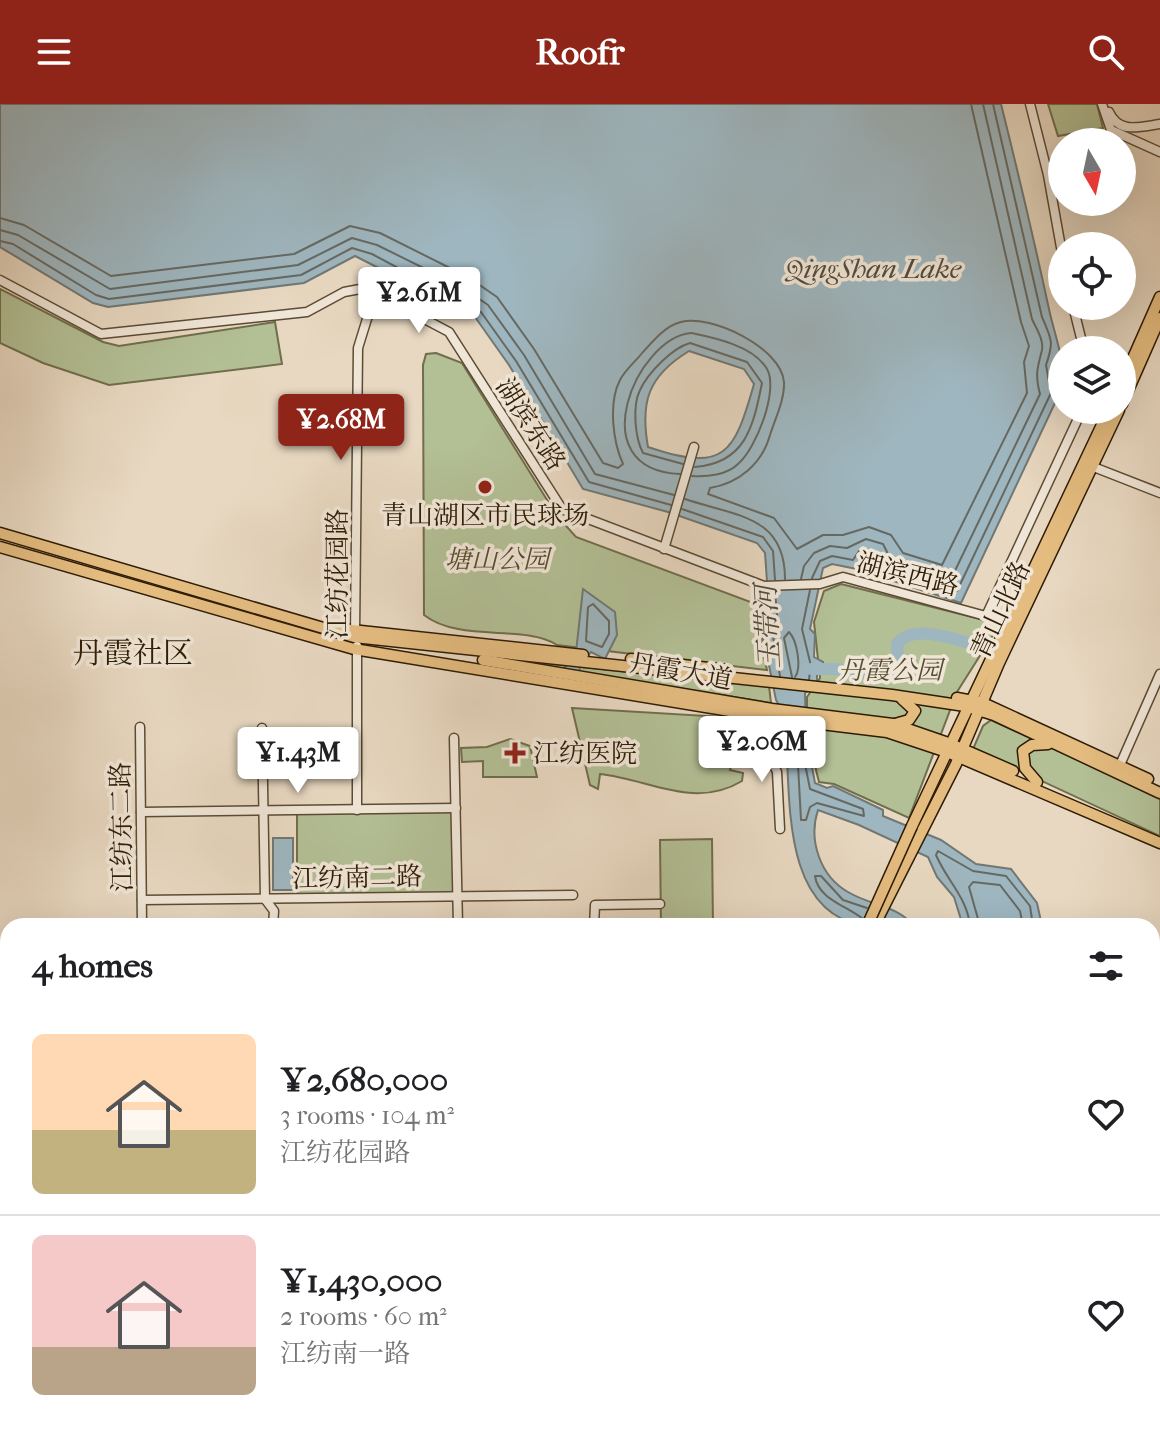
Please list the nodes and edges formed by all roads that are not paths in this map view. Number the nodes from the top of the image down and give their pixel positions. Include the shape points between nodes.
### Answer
1 (1030, 104) edge
2 (1104, 104) edge
3 (1160, 124) edge
4 (1160, 152) edge
5 (1058, 232) edge
6 (0, 280) edge
7 (375, 293) junction
8 (1160, 297) edge
9 (1160, 318) edge
10 (1136, 350) edge
11 (1136, 372) edge
12 (1075, 424) edge
13 (1103, 424) edge
14 (1112, 424) edge
15 (693, 451) dead end
16 (1091, 466) junction
17 (1160, 493) edge
18 (0, 533) edge
19 (0, 547) edge
20 (664, 549) junction
21 (820, 584) joint
22 (987, 614) junction
23 (1014, 624) junction
24 (318, 633) junction
25 (356, 640) junction
26 (1160, 674) edge
27 (988, 678) junction
28 (817, 685) junction
29 (892, 695) junction
30 (952, 697) junction
31 (976, 705) junction
32 (1005, 713) junction
33 (820, 719) junction
34 (893, 724) junction
35 (140, 727) dead end
36 (262, 728) dead end
37 (761, 736) dead end
38 (454, 738) dead end
39 (909, 739) junction
40 (1054, 744) junction
41 (949, 748) junction
42 (961, 753) junction
43 (1120, 765) junction
44 (997, 772) junction
45 (937, 775) junction
46 (949, 779) junction
47 (1037, 782) junction
48 (1160, 785) edge
49 (1160, 793) edge
50 (456, 808) junction
51 (357, 810) junction
52 (263, 811) junction
53 (141, 812) junction
54 (780, 829) dead end
55 (1160, 841) edge
56 (458, 894) junction
57 (573, 895) dead end
58 (265, 899) junction
59 (142, 900) junction
60 (660, 904) dead end
61 (142, 918) edge
62 (274, 918) edge
63 (458, 918) edge
64 (594, 918) edge
65 (871, 918) edge
66 (878, 918) edge

1 - 5 street
2 - 3 street via 1117,124 1128,128
2 - 4 street via 1111,130
6 - 7 street via 101,334 307,312 344,292
7 - 20 street, 湖滨东路 via 449,332 562,509
7 - 25 street, 江纺花园路 via 358,348
8 - 10 main road
9 - 11 main road
12 - 22 street, 湖滨西路
13 - 23 main road, 青山北路
14 - 16 main road, 青山北路
15 - 20 street
16 - 17 street
16 - 23 main road, 青山北路
18 - 24 main road, 丹霞大道
19 - 24 main road, 丹霞大道
20 - 21 street, 湖滨东路 via 764,586
21 - 22 street, 湖滨西路 via 843,577
22 - 23 street, 湖滨西路
23 - 27 main road, 青山北路
24 - 25 main road, 丹霞大道
24 - 25 main road, 丹霞大道
25 - 28 main road, 丹霞大道 via 670,663
25 - 33 main road, 丹霞大道
25 - 51 street, 江纺花园路
26 - 43 street
27 - 30 main road via 970,693
27 - 31 main road, 青山北路
27 - 32 main road via 990,700
28 - 29 main road, 丹霞大道
28 - 30 main road, 丹霞大道
29 - 31 main road, 丹霞大道
29 - 34 main road via 915,711 909,720
30 - 31 main road, 丹霞大道
31 - 32 main road, 丹霞大道
31 - 40 main road, 丹霞大道
31 - 41 main road, 青山北路
31 - 42 main road, 青山北路
32 - 43 main road, 丹霞大道
33 - 34 main road, 丹霞大道
33 - 39 main road, 丹霞大道
34 - 41 main road, 丹霞大道
35 - 53 street, 江纺东二路
36 - 52 street
37 - 54 street via 777,772
38 - 50 street
39 - 41 main road, 丹霞大道
39 - 45 main road via 936,759
40 - 47 main road via 1023,751 1025,768
40 - 49 main road, 丹霞大道
41 - 42 main road, 丹霞大道
41 - 45 main road, 青山北路
42 - 44 main road, 丹霞大道
42 - 46 main road, 青山北路
42 - 47 main road, 丹霞大道
43 - 48 main road, 丹霞大道
44 - 46 main road via 967,766
44 - 55 main road, 丹霞大道
45 - 65 main road, 青山北路, bridge
46 - 66 main road, 青山北路
47 - 55 main road, 丹霞大道
50 - 51 street
50 - 56 street
51 - 52 street
52 - 53 street
52 - 58 street
53 - 59 street, 江纺东二路
56 - 57 street, 江纺南二路
56 - 58 street, 江纺南二路
56 - 63 street
58 - 59 street, 江纺南二路
58 - 62 street
59 - 61 street, 江纺东二路
60 - 64 street via 595,905

